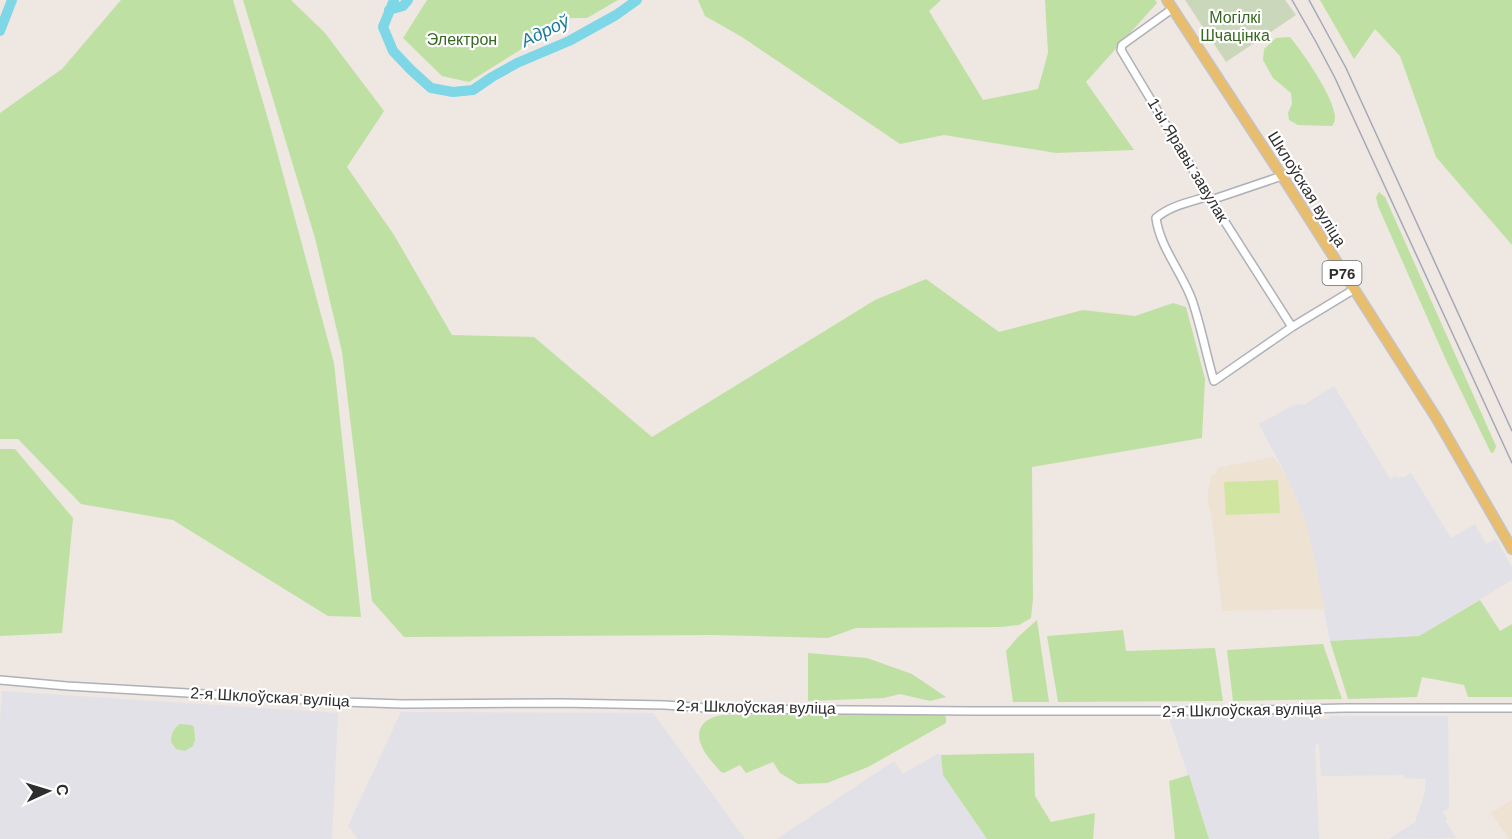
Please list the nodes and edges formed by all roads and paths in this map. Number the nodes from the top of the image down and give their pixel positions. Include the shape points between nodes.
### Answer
1 (1167, 0) edge
2 (1173, 9) junction
3 (1282, 176) junction
4 (1210, 198) junction
5 (1353, 290) junction
6 (1292, 327) junction
7 (1512, 549) edge
8 (0, 680) edge
9 (1512, 708) edge

1 - 2 main road, Шклоўская вуліца / Р76
2 - 3 main road, Шклоўская вуліца / Р76
2 - 4 street, 1-ы Яравы завулак via 1122,45 1121,50
3 - 4 street
3 - 5 main road, Шклоўская вуліца / Р76
4 - 6 street, 1-ы Яравы завулак
4 - 6 street via 1174,207 1156,218 1191,298 1214,381
5 - 6 street
5 - 7 main road, Шклоўская вуліца / Р76 via 1437,419
8 - 9 street, 2-я Шклоўская вуліца via 402,704 972,711

